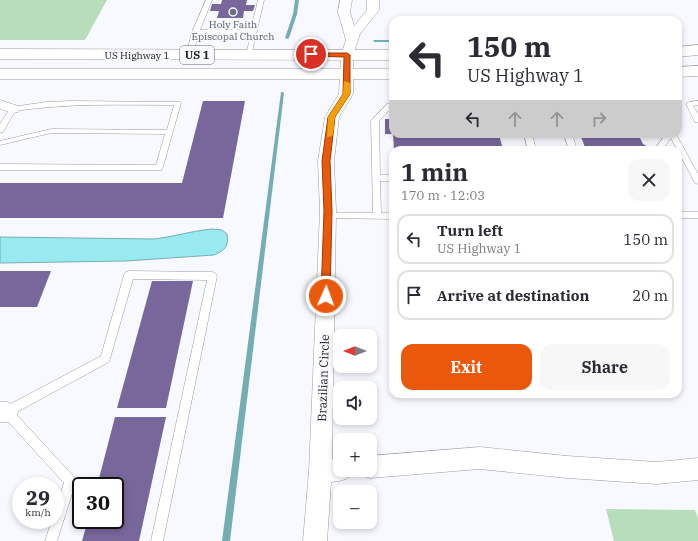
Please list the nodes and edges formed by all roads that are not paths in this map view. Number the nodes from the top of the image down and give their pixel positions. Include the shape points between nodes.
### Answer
1 (209, 0) edge
2 (261, 0) edge
3 (346, 0) edge
4 (373, 0) edge
5 (195, 32) junction
6 (254, 32) junction
7 (350, 48) junction
8 (698, 50) edge
9 (682, 52) edge
10 (389, 53) edge
11 (0, 54) edge
12 (189, 54) junction
13 (249, 54) junction
14 (698, 71) edge
15 (682, 72) edge
16 (0, 74) edge
17 (347, 74) junction
18 (389, 74) edge
19 (698, 103) edge
20 (0, 104) edge
21 (389, 106) edge
22 (13, 109) junction
23 (698, 120) edge
24 (0, 130) edge
25 (170, 132) junction
26 (668, 138) edge
27 (0, 143) edge
28 (661, 146) edge
29 (682, 153) edge
30 (0, 167) edge
31 (376, 178) junction
32 (389, 178) edge
33 (698, 181) edge
34 (682, 215) edge
35 (698, 215) edge
36 (328, 216) junction
37 (377, 216) junction
38 (389, 216) edge
39 (3, 412) edge
40 (377, 466) edge
41 (698, 469) edge
42 (330, 471) edge
43 (51, 541) edge
44 (158, 541) edge
45 (315, 541) edge

1 - 5 lane
2 - 6 lane
3 - 7 street via 344,12
4 - 7 street via 374,10 354,33
5 - 6 lane
5 - 12 lane
6 - 13 lane
7 - 10 main road, US Highway 1 / US 1
7 - 13 main road, US Highway 1 / US 1
7 - 17 street, Brazilian Circle
8 - 9 main road
11 - 12 main road, US Highway 1 / US 1
12 - 13 main road, US Highway 1 / US 1
14 - 15 main road
16 - 17 main road, US Highway 1 / US 1
17 - 18 main road, US Highway 1 / US 1
17 - 36 street, Brazilian Circle via 346,94 332,117 326,161
19 - 23 lane via 689,104
20 - 22 street
21 - 31 lane via 375,121
22 - 24 lane
22 - 25 lane via 70,103 178,103
25 - 27 lane via 50,131
25 - 30 lane via 159,168
26 - 28 lane
29 - 33 lane
31 - 32 lane
31 - 37 lane
34 - 35 lane
36 - 37 lane
36 - 42 street, Brazilian Circle
37 - 38 lane
39 - 43 lane via 70,481
39 - 44 lane via 105,359 129,275 212,276
40 - 41 street via 480,458 657,473
42 - 45 street, Brazilian Circle

